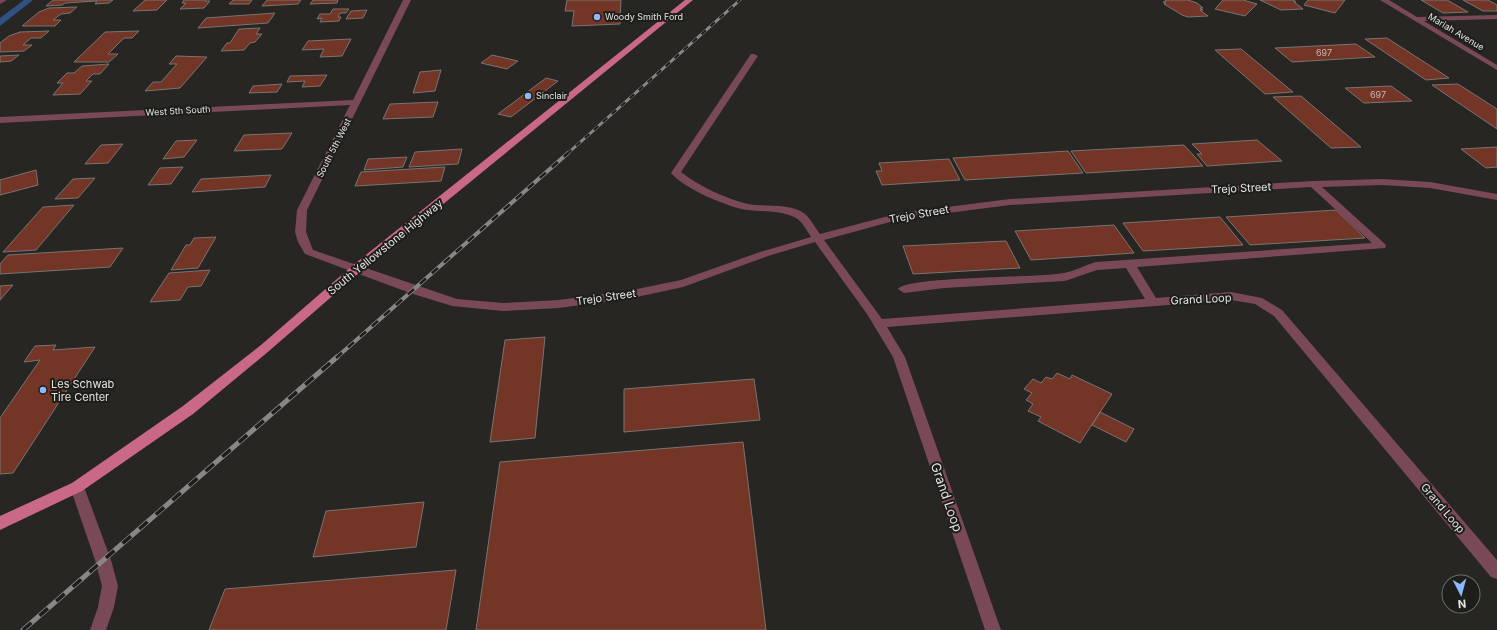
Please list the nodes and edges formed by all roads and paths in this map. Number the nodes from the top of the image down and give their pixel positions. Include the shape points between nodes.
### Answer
1 (3, 0) edge
2 (407, 0) edge
3 (689, 0) edge
4 (1384, 0) edge
5 (0, 2) edge
6 (1497, 17) edge
7 (1415, 19) junction
8 (754, 56) dead end
9 (1497, 68) edge
10 (357, 102) junction
11 (0, 120) edge
12 (1313, 184) junction
13 (1497, 197) edge
14 (818, 238) junction
15 (1129, 264) junction
16 (356, 269) junction
17 (904, 289) dead end
18 (1153, 302) junction
19 (879, 322) junction
20 (77, 488) junction
21 (0, 523) edge
22 (1497, 572) edge
23 (98, 630) edge
24 (993, 630) edge

1 - 5 street
2 - 10 street, South 5th West
3 - 16 main road, South Yellowstone Highway
4 - 7 street, Mariah Avenue
6 - 7 street
7 - 9 street, Mariah Avenue
8 - 14 street, Grand Loop via 675,172 680,178 726,200 747,207 780,209 801,216
10 - 11 street, West 5th South
10 - 16 street, South 5th West via 302,210 299,226 301,242 309,252
12 - 13 street, Trejo Street via 1415,184 1441,186
12 - 14 street, Trejo Street via 1010,202 945,209 900,216
12 - 15 street via 1381,246
14 - 16 street, Trejo Street via 683,283 632,294 559,304 503,307 456,303
14 - 19 street, Grand Loop
15 - 17 street via 1096,266 1065,277 944,284
15 - 18 street
16 - 20 main road, South Yellowstone Highway via 265,348 188,410
18 - 19 street, Grand Loop
18 - 22 street, Grand Loop via 1231,296 1258,301 1278,313
19 - 24 street, Grand Loop via 899,357
20 - 21 main road, South Yellowstone Highway
20 - 23 street via 110,586

